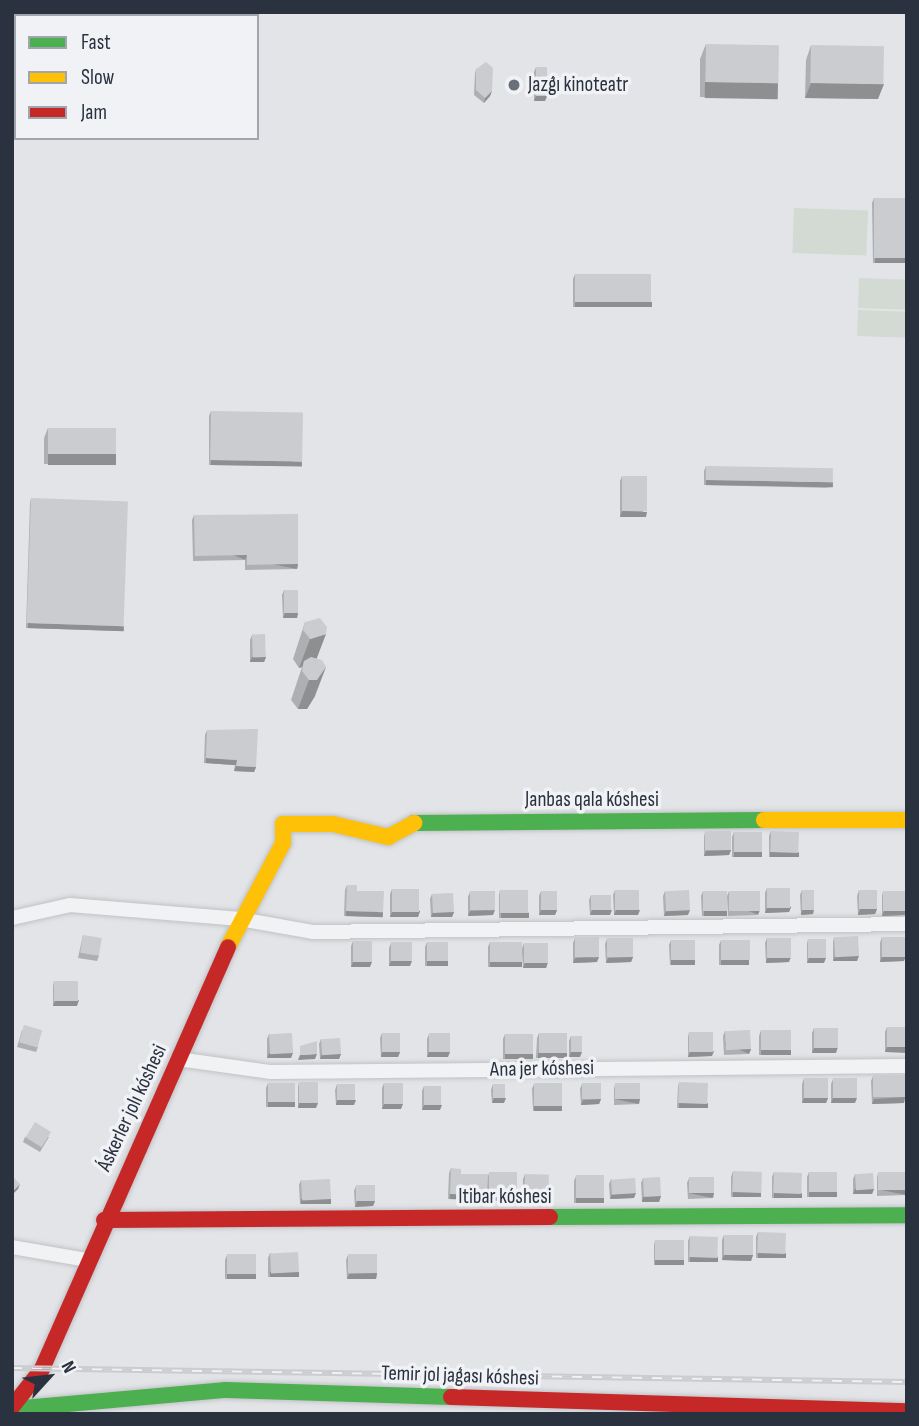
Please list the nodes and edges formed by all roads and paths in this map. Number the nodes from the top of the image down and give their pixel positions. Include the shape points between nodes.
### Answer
1 (907, 820) edge
2 (283, 824) joint
3 (12, 918) edge
4 (240, 919) junction
5 (907, 924) edge
6 (178, 1059) junction
7 (907, 1066) edge
8 (907, 1215) edge
9 (104, 1220) junction
10 (12, 1247) edge
11 (87, 1260) junction
12 (12, 1408) edge
13 (907, 1412) edge

1 - 2 street, Janbas qala kóshesi via 419,821 388,837 333,824
2 - 4 street, Áskerler jolı kóshesi via 283,843
3 - 4 street via 69,905
4 - 5 street via 314,932
4 - 6 street, Áskerler jolı kóshesi
6 - 7 street, Ana jer kóshesi via 271,1072
6 - 9 street, Áskerler jolı kóshesi
8 - 9 street, Itibar kóshesi
9 - 11 street, Áskerler jolı kóshesi
10 - 11 street
11 - 12 street, Áskerler jolı kóshesi via 42,1369
12 - 13 street, Temir jol jaǵası kóshesi via 226,1390

